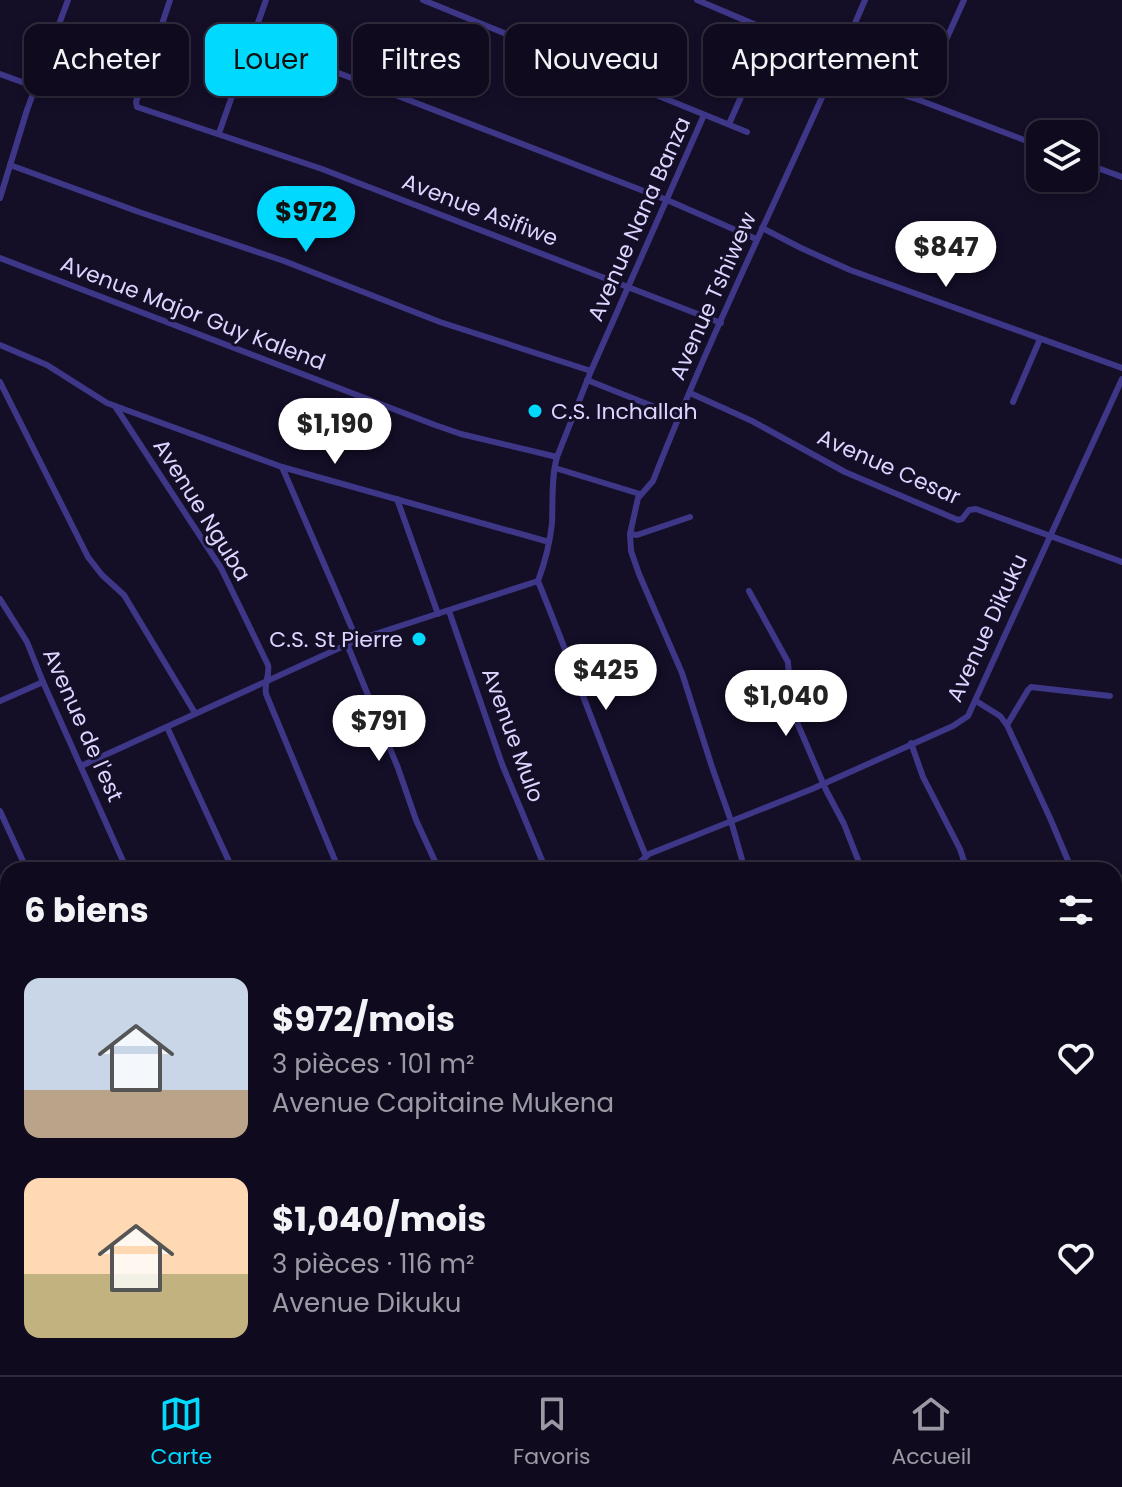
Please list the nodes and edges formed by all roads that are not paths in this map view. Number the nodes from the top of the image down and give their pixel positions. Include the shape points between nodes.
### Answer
1 (68, 0) edge
2 (170, 0) edge
3 (266, 0) edge
4 (423, 0) edge
5 (697, 0) edge
6 (865, 0) edge
7 (964, 0) edge
8 (59, 24) edge
9 (258, 24) edge
10 (754, 24) edge
11 (855, 24) edge
12 (337, 72) edge
13 (0, 74) edge
14 (24, 83) edge
15 (33, 96) edge
16 (233, 96) edge
17 (741, 96) edge
18 (823, 96) edge
19 (906, 96) edge
20 (919, 100) junction
21 (704, 115) junction
22 (729, 124) junction
23 (747, 132) dead end
24 (219, 133) junction
25 (1026, 141) edge
26 (10, 165) junction
27 (1098, 168) edge
28 (1122, 177) edge
29 (0, 198) edge
30 (667, 200) junction
31 (762, 228) junction
32 (756, 239) junction
33 (0, 258) edge
34 (628, 287) junction
35 (721, 323) junction
36 (1040, 339) junction
37 (0, 345) edge
38 (1122, 368) edge
39 (591, 371) junction
40 (1122, 379) edge
41 (587, 380) junction
42 (0, 382) edge
43 (690, 393) junction
44 (1013, 402) dead end
45 (115, 406) junction
46 (680, 417) junction
47 (557, 457) junction
48 (282, 467) junction
49 (555, 468) junction
50 (640, 494) junction
51 (397, 499) junction
52 (690, 517) dead end
53 (630, 534) junction
54 (1050, 535) junction
55 (549, 542) junction
56 (1122, 562) edge
57 (538, 581) junction
58 (749, 591) dead end
59 (0, 599) edge
60 (449, 611) junction
61 (438, 614) junction
62 (357, 640) junction
63 (347, 644) junction
64 (267, 680) junction
65 (43, 682) junction
66 (1110, 696) dead end
67 (0, 701) edge
68 (976, 701) junction
69 (195, 713) junction
70 (1007, 725) junction
71 (167, 727) junction
72 (911, 743) junction
73 (81, 766) junction
74 (823, 784) junction
75 (0, 811) edge
76 (731, 821) junction
77 (644, 857) junction
78 (23, 862) edge
79 (123, 862) edge
80 (229, 862) edge
81 (336, 862) edge
82 (435, 862) edge
83 (543, 862) edge
84 (640, 862) edge
85 (645, 862) edge
86 (743, 862) edge
87 (859, 862) edge
88 (964, 862) edge
89 (1069, 862) edge

1 - 8 street
2 - 24 street, Avenue Asifiwe via 135,104
3 - 9 street
4 - 21 street, Avenue Nana Banza
5 - 10 street
6 - 11 street, Avenue Tshiwew
7 - 20 street
12 - 30 street
13 - 14 street
15 - 26 street
16 - 24 street
17 - 22 street
18 - 31 street, Avenue Tshiwew
19 - 20 street
20 - 25 street
21 - 22 street
21 - 30 street, Avenue Nana Banza
22 - 23 street
24 - 34 street, Avenue Asifiwe
26 - 29 street
26 - 39 street via 440,322
27 - 28 street
30 - 32 street
30 - 34 street, Avenue Nana Banza
31 - 32 street, Avenue Tshiwew
31 - 36 street via 850,270
32 - 35 street, Avenue Tshiwew
33 - 47 street, Avenue Major Guy Kalend via 435,425
34 - 35 street, Avenue Asifiwe
34 - 39 street, Avenue Nana Banza
35 - 43 street, Avenue Tshiwew
36 - 38 street
36 - 44 street
37 - 45 street via 47,365
39 - 41 street, Avenue Nana Banza
40 - 54 street, Avenue Dikuku
41 - 46 street
41 - 47 street, Avenue Nana Banza
42 - 69 street via 88,557 124,595
43 - 46 street, Avenue Tshiwew
43 - 54 street, Avenue Cesar via 845,472 958,520 976,509
45 - 48 street
45 - 64 street, Avenue Nguba via 221,568 268,665
46 - 50 street, Avenue Tshiwew via 653,481
47 - 49 street, Avenue Nana Banza
48 - 51 street
48 - 62 street
49 - 50 street
49 - 55 street, Avenue Nana Banza
50 - 53 street, Avenue Tshiwew
51 - 55 street
51 - 61 street
52 - 53 street
53 - 76 street via 639,574 682,673
54 - 56 street, Avenue Cesar
54 - 68 street, Avenue Dikuku
55 - 57 street, Avenue Nana Banza
57 - 60 street
57 - 77 street
58 - 74 street via 786,656 796,720
59 - 65 street, Avenue de l'est via 27,642
60 - 61 street
60 - 83 street, Avenue Mulo
61 - 62 street
62 - 63 street
63 - 64 street
63 - 82 street
64 - 69 street
64 - 81 street, Avenue Nguba via 266,694
65 - 67 street
65 - 73 street, Avenue de l'est
66 - 70 street via 1031,687
68 - 70 street
68 - 72 street, Avenue Dikuku via 964,720
69 - 71 street
70 - 89 street
71 - 73 street
71 - 80 street
72 - 74 street, Avenue Dikuku
72 - 88 street
73 - 79 street, Avenue de l'est
74 - 76 street, Avenue Dikuku
74 - 87 street
75 - 78 street
76 - 77 street, Avenue Dikuku
76 - 86 street
77 - 84 street, Avenue Dikuku
77 - 85 street

